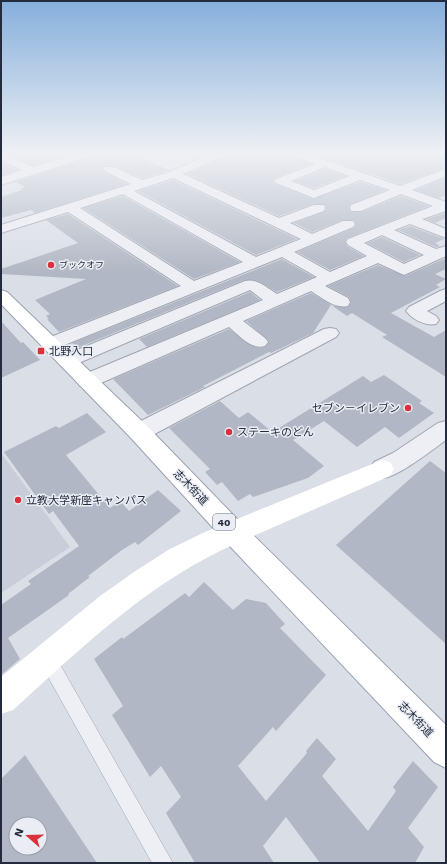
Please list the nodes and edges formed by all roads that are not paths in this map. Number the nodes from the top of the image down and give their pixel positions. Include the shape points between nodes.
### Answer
1 (117, 192) edge
2 (128, 192) edge
3 (214, 192) edge
4 (243, 192) edge
5 (394, 192) edge
6 (406, 192) edge
7 (226, 198) junction
8 (446, 207) edge
9 (71, 208) junction
10 (319, 208) dead end
11 (356, 208) dead end
12 (410, 219) junction
13 (279, 223) junction
14 (348, 224) dead end
15 (1, 229) edge
16 (382, 230) junction
17 (446, 234) edge
18 (312, 239) junction
19 (283, 252) junction
20 (441, 253) edge
21 (378, 257) junction
22 (254, 262) junction
23 (329, 278) junction
24 (312, 285) junction
25 (193, 287) junction
26 (446, 294) edge
27 (1, 295) edge
28 (275, 300) junction
29 (342, 302) dead end
30 (231, 320) junction
31 (430, 320) dead end
32 (330, 333) dead end
33 (259, 342) dead end
34 (59, 352) junction
35 (87, 381) junction
36 (446, 429) edge
37 (139, 432) junction
38 (382, 469) joint
39 (234, 533) junction
40 (47, 658) junction
41 (1, 698) edge
42 (446, 750) edge
43 (163, 863) edge

1 - 9 street
2 - 22 street
3 - 7 street
4 - 7 street
5 - 11 street
6 - 8 street
7 - 13 street
8 - 12 street
9 - 15 street
9 - 25 street
10 - 13 street
12 - 16 street
12 - 17 street
13 - 18 street
14 - 18 street
16 - 20 street
16 - 21 street via 353,242
18 - 19 street
19 - 22 street
19 - 23 street
20 - 21 street via 404,270
21 - 23 street
22 - 25 street
23 - 24 street
24 - 28 street
24 - 29 street
25 - 34 street
26 - 31 street via 416,311
27 - 34 main road, 志木街道 / 40
28 - 30 street
28 - 34 street via 251,284
30 - 33 street
30 - 35 street
32 - 37 street
34 - 35 main road, 志木街道 / 40
35 - 37 main road, 志木街道 / 40
36 - 38 street
37 - 39 main road, 志木街道 / 40
38 - 39 main road
39 - 40 main road via 188,553 154,573
39 - 42 main road, 志木街道 / 40
40 - 41 main road
40 - 43 lane

